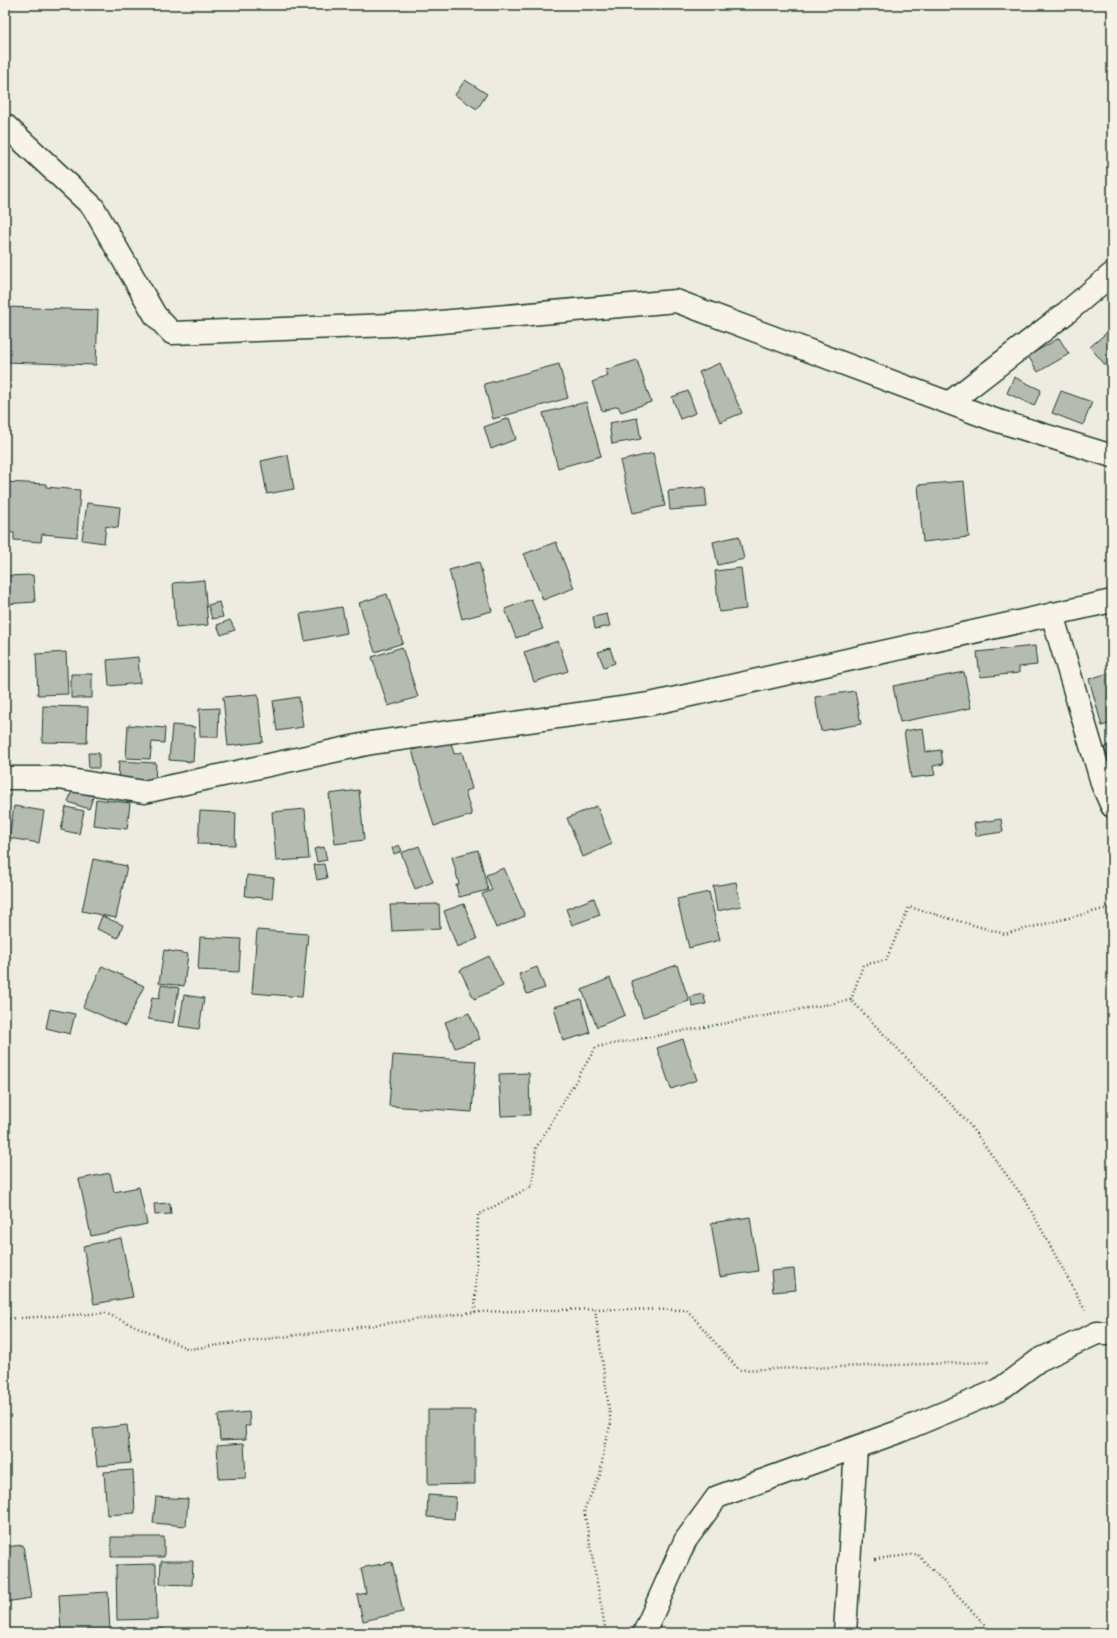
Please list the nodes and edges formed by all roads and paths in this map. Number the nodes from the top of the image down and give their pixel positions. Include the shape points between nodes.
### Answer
1 (5, 125) edge
2 (1112, 274) edge
3 (949, 403) junction
4 (1112, 456) edge
5 (1112, 601) edge
6 (1052, 614) junction
7 (5, 778) edge
8 (1112, 806) edge
9 (1112, 909) edge
10 (851, 1000) junction
11 (595, 1309) junction
12 (475, 1312) junction
13 (5, 1319) edge
14 (1105, 1333) edge
15 (991, 1362) dead end
16 (856, 1447) junction
17 (850, 1562) junction
18 (606, 1633) edge
19 (644, 1633) edge
20 (846, 1633) edge
21 (993, 1633) edge

1 - 3 street via 93,207 155,314 172,333 418,324 676,301
2 - 3 street via 1066,313
3 - 4 street
5 - 6 street
6 - 7 street via 650,704 370,742 144,792 58,778
6 - 8 street via 1103,786
9 - 10 path via 1005,934 909,907 886,960 863,965
10 - 12 path via 596,1047 536,1148 532,1186 478,1216
10 - 14 path via 965,1119 1026,1201
11 - 12 path
11 - 15 path via 687,1310 739,1370
11 - 18 path via 611,1423 600,1475 584,1510
12 - 13 path via 189,1349 105,1313
14 - 16 street via 1038,1360 999,1390
16 - 17 street
16 - 19 street via 717,1497 685,1541
17 - 20 street
17 - 21 path via 917,1554

